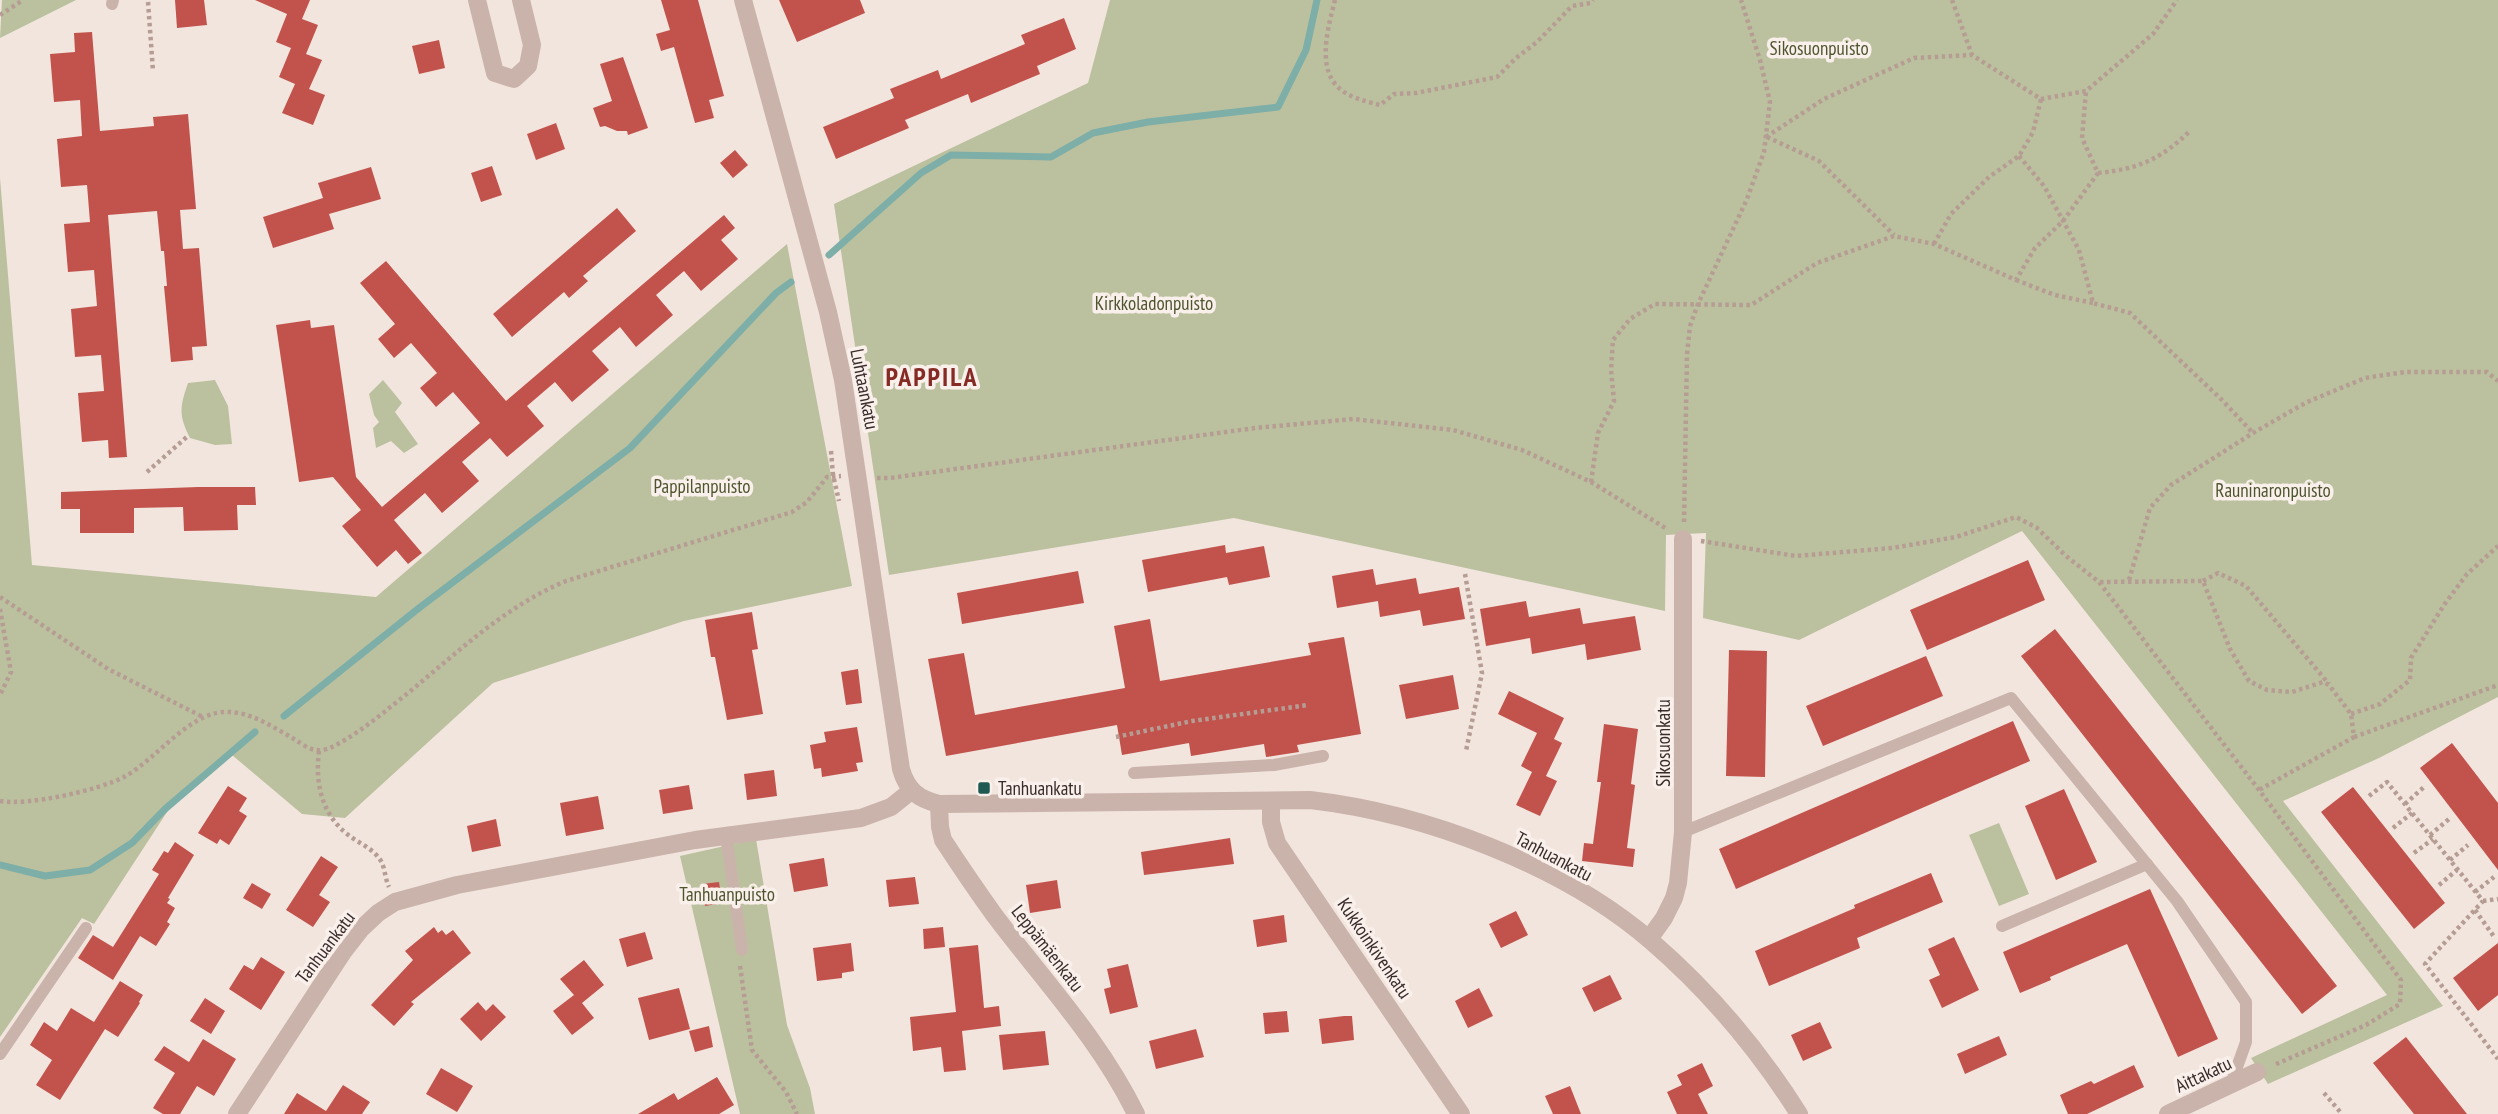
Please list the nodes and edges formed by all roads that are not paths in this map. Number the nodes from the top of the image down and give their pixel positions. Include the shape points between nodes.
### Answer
1 (477, 0) edge
2 (521, 0) edge
3 (743, 0) edge
4 (1684, 539) road end
5 (1323, 756) dead end
6 (1134, 773) dead end
7 (911, 791) junction
8 (1271, 801) junction
9 (939, 804) junction
10 (1683, 832) junction
11 (726, 835) junction
12 (2147, 864) junction
13 (2002, 926) dead end
14 (86, 928) dead end
15 (1649, 939) junction
16 (742, 950) road end
17 (0, 1054) edge
18 (2257, 1072) road end
19 (2231, 1084) junction
20 (2175, 1113) edge
21 (237, 1114) edge
22 (1136, 1114) edge
23 (1461, 1114) edge
24 (1799, 1114) edge

1 - 2 street via 495,73 514,79 528,66 532,45
3 - 7 street, Luhtaankatu via 843,380 901,769
4 - 10 street, Sikosuonkatu
5 - 6 lane via 1274,765
7 - 9 street, Tanhuankatu
7 - 11 street, Tanhuankatu via 891,807 861,818
8 - 9 street, Tanhuankatu
8 - 15 street, Tanhuankatu via 1310,800 1366,809 1458,834 1570,887
8 - 23 street, Kukkoinkivenkatu via 1272,829 1278,843
9 - 22 street, Leppämäenkatu via 943,840 996,917 1083,1026
10 - 12 lane via 2011,698
10 - 15 street, Sikosuonkatu via 1674,898
11 - 16 lane
11 - 21 street, Tanhuankatu via 457,885 395,902 361,929 341,955
12 - 13 lane
12 - 19 lane via 2246,1002 2246,1042
14 - 17 lane
15 - 24 street, Tanhuankatu via 1734,1023
18 - 19 street, Aittakatu
19 - 20 street, Aittakatu

